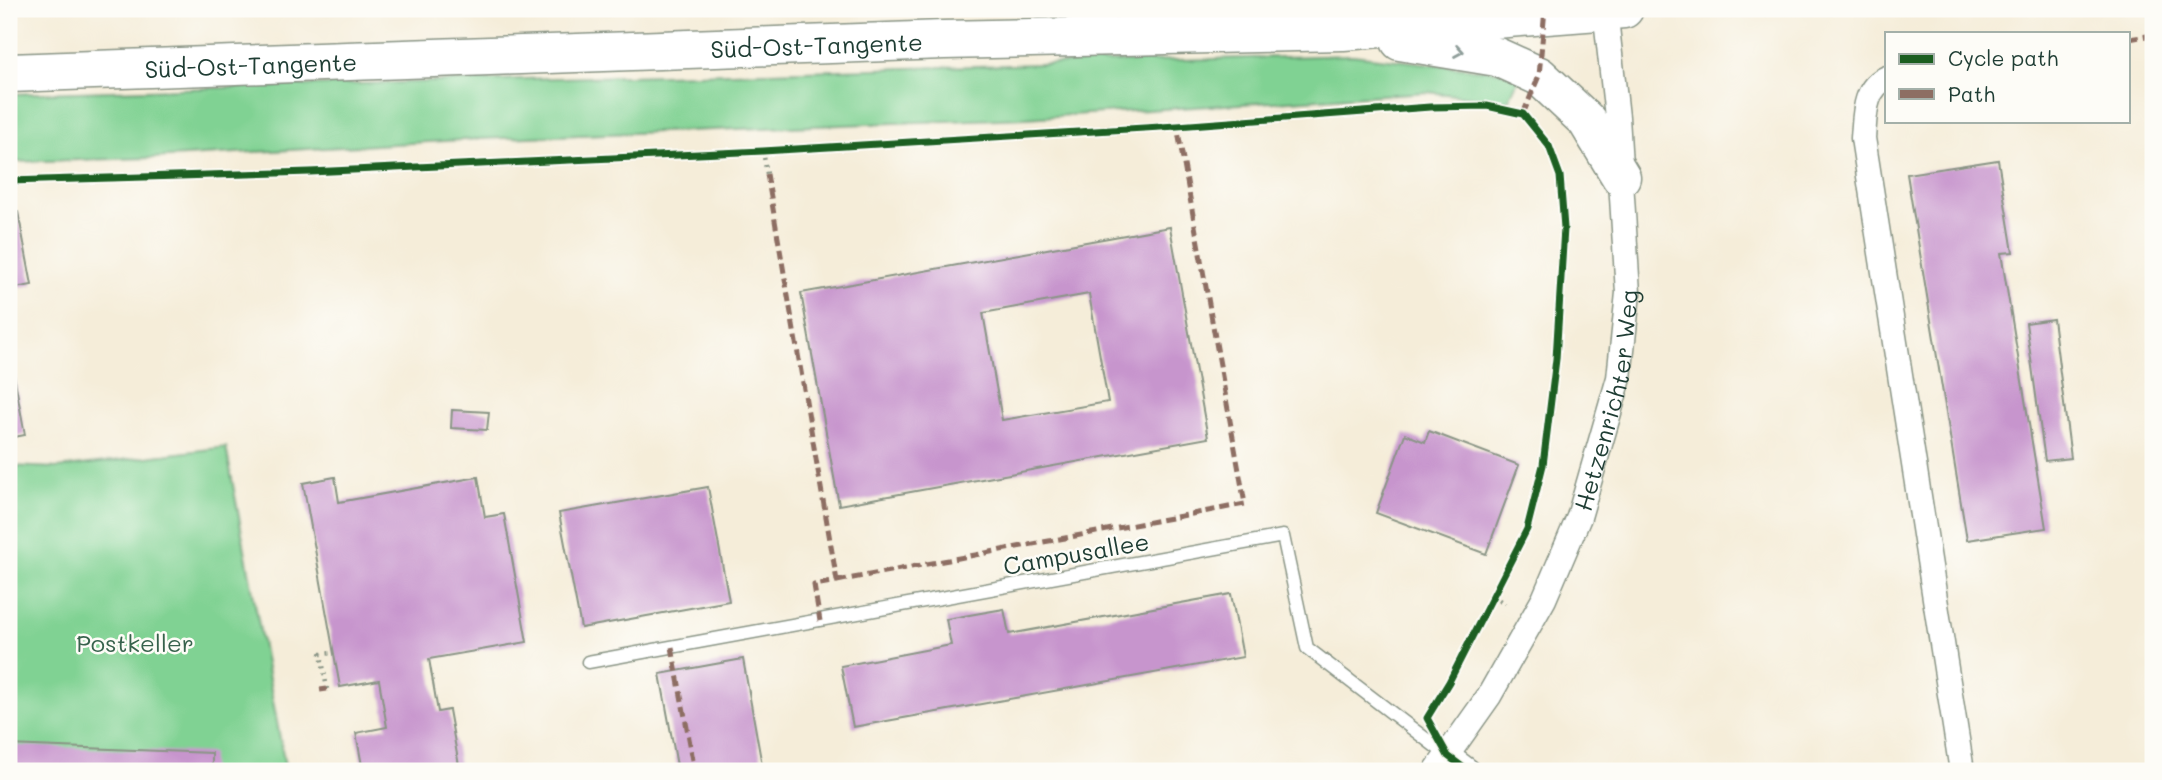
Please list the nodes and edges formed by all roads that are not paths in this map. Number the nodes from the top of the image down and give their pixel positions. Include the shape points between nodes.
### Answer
1 (1611, 9) edge
2 (1343, 32) junction
3 (9, 73) edge
4 (1885, 79) edge
5 (1621, 177) junction
6 (588, 662) dead end
7 (1442, 764) edge
8 (1468, 771) edge
9 (1962, 771) edge

1 - 2 main road, Süd-Ost-Tangente
1 - 5 street, Hetzenrichter Weg
2 - 3 main road, Süd-Ost-Tangente via 930,41
2 -> 5 main road via 1497,57 1539,76 1587,121
4 - 9 street via 1867,100 1863,138
5 - 7 street, Hetzenrichter Weg via 1628,293 1619,378 1597,457 1544,599 1489,696
6 - 7 lane, Campusallee via 1283,536 1307,648
7 - 8 street

